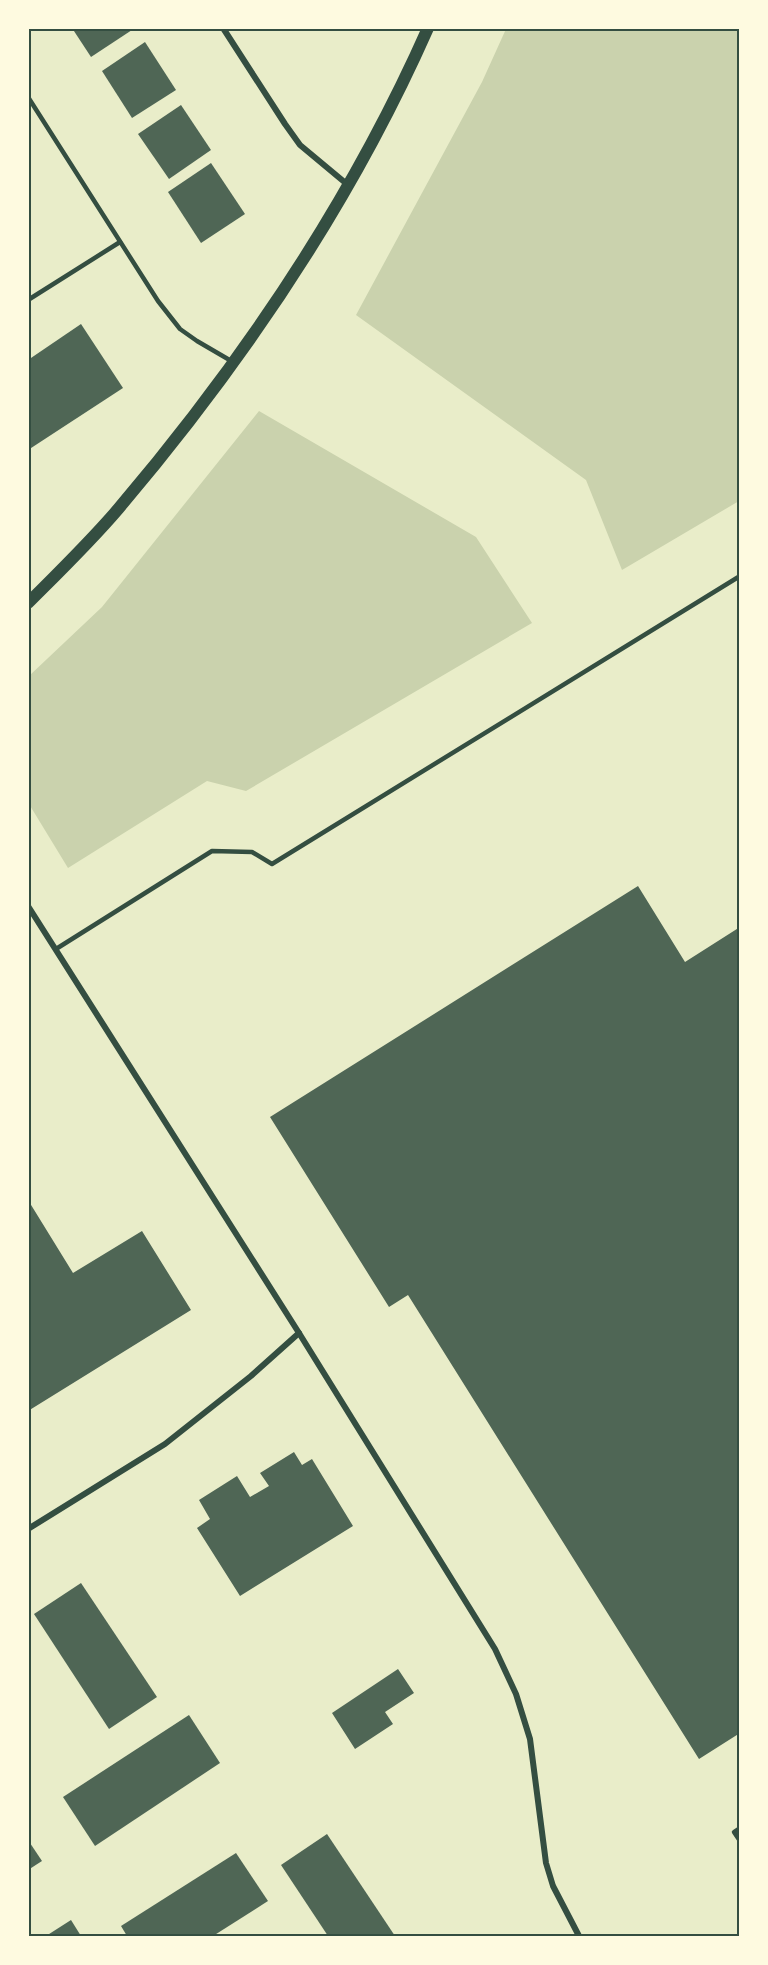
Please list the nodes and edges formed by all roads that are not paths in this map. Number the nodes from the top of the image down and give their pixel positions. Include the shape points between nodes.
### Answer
1 (223, 28) edge
2 (428, 28) edge
3 (28, 97) edge
4 (349, 185) junction
5 (120, 242) junction
6 (28, 300) edge
7 (233, 362) junction
8 (740, 576) edge
9 (28, 603) edge
10 (28, 906) edge
11 (56, 949) junction
12 (299, 1333) junction
13 (28, 1529) edge
14 (740, 1828) edge
15 (740, 1841) edge
16 (579, 1936) edge

1 - 4 street via 300,145
2 - 4 main road
3 - 5 lane
4 - 7 main road
5 - 6 lane
5 - 7 lane via 180,329
7 - 9 main road via 118,509
8 - 11 lane via 272,864 252,852 212,851
10 - 11 street
11 - 12 street
12 - 13 street via 165,1444
12 - 16 street via 495,1649 509,1678 530,1738 546,1863 553,1886
14 - 15 lane via 734,1832

